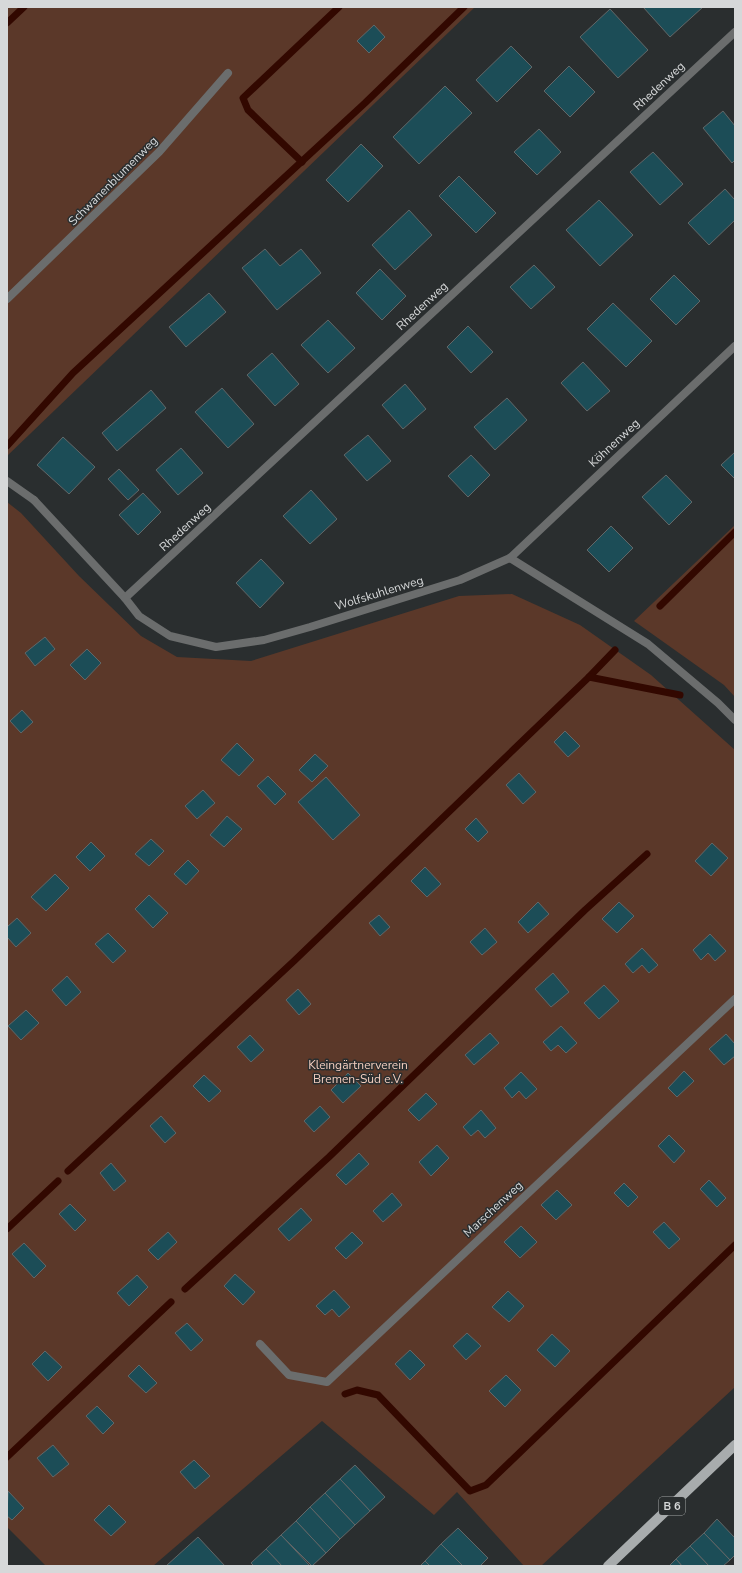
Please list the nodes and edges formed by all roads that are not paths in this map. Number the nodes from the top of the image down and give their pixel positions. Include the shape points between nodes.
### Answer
1 (735, 32) edge
2 (228, 73) dead end
3 (7, 299) edge
4 (735, 346) edge
5 (7, 481) edge
6 (510, 558) junction
7 (125, 598) junction
8 (735, 720) edge
9 (735, 998) edge
10 (260, 1344) dead end
11 (735, 1445) edge
12 (608, 1566) edge

1 - 7 street, Rhedenweg
2 - 3 street, Schwanenblumenweg via 159,152
4 - 6 street, Köhnenweg
5 - 7 street, Wolfskuhlenweg via 34,500
6 - 7 street, Wolfskuhlenweg via 460,580 310,627 264,640 216,647 170,636 139,616
6 - 8 street via 648,644
9 - 10 street, Marschenweg via 327,1382 288,1375
11 - 12 main road, B 6

